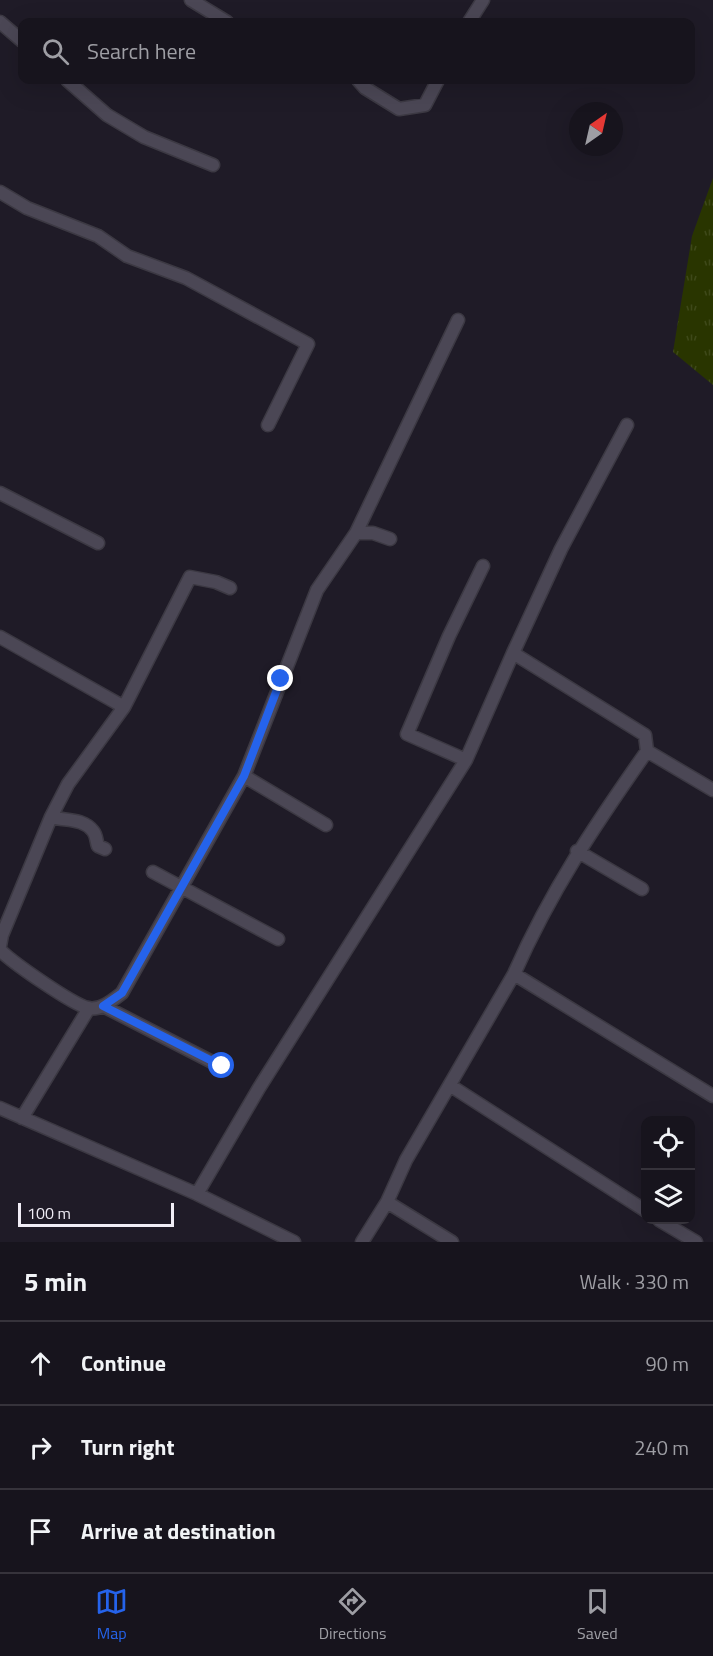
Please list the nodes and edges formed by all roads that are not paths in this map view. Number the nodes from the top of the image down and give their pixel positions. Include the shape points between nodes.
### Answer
1 (191, 0) edge
2 (483, 0) edge
3 (220, 18) edge
4 (472, 18) edge
5 (0, 22) edge
6 (18, 38) edge
7 (72, 84) edge
8 (362, 84) edge
9 (436, 84) edge
10 (213, 165) dead end
11 (0, 192) edge
12 (458, 320) dead end
13 (268, 425) dead end
14 (627, 425) dead end
15 (0, 493) edge
16 (356, 533) junction
17 (390, 539) dead end
18 (98, 543) dead end
19 (483, 566) dead end
20 (230, 588) dead end
21 (0, 637) edge
22 (513, 653) junction
23 (124, 707) junction
24 (647, 751) junction
25 (466, 760) junction
26 (244, 776) junction
27 (713, 790) edge
28 (51, 817) junction
29 (326, 825) dead end
30 (105, 849) dead end
31 (577, 851) junction
32 (153, 872) dead end
33 (182, 889) junction
34 (642, 889) dead end
35 (278, 939) dead end
36 (0, 948) edge
37 (514, 974) junction
38 (103, 1006) junction
39 (89, 1008) junction
40 (222, 1066) dead end
41 (451, 1086) junction
42 (713, 1096) edge
43 (0, 1108) edge
44 (22, 1118) junction
45 (197, 1194) junction
46 (387, 1202) junction
47 (641, 1208) edge
48 (666, 1224) edge
49 (294, 1242) edge
50 (362, 1242) edge
51 (452, 1242) edge
52 (696, 1242) edge

1 - 3 street
2 - 4 street
5 - 6 street
7 - 10 street via 107,115 144,137
8 - 9 street via 399,109 425,105
11 - 13 street via 27,208 98,236 127,256 186,278 308,344
12 - 16 street
14 - 22 street via 561,549
15 - 18 street
16 - 17 street
16 - 26 street via 317,591
19 - 25 street via 407,734
20 - 23 street via 190,577
21 - 23 street
22 - 24 street via 645,735
22 - 25 street
23 - 28 street via 68,784
24 - 27 street
24 - 31 street
25 - 45 street via 259,1088
26 - 29 street
26 - 33 street
28 - 30 street via 86,825 93,831 98,846
28 - 36 street
31 - 34 street
31 - 37 street via 536,924
32 - 33 street
33 - 35 street
33 - 38 street via 122,993
36 - 39 street via 13,963
37 - 41 street
37 - 42 street
38 - 39 street
38 - 40 street
39 - 44 street
41 - 46 street via 406,1160
41 - 47 street
43 - 44 street
44 - 45 street
45 - 49 street
46 - 50 street
46 - 51 street
48 - 52 street

